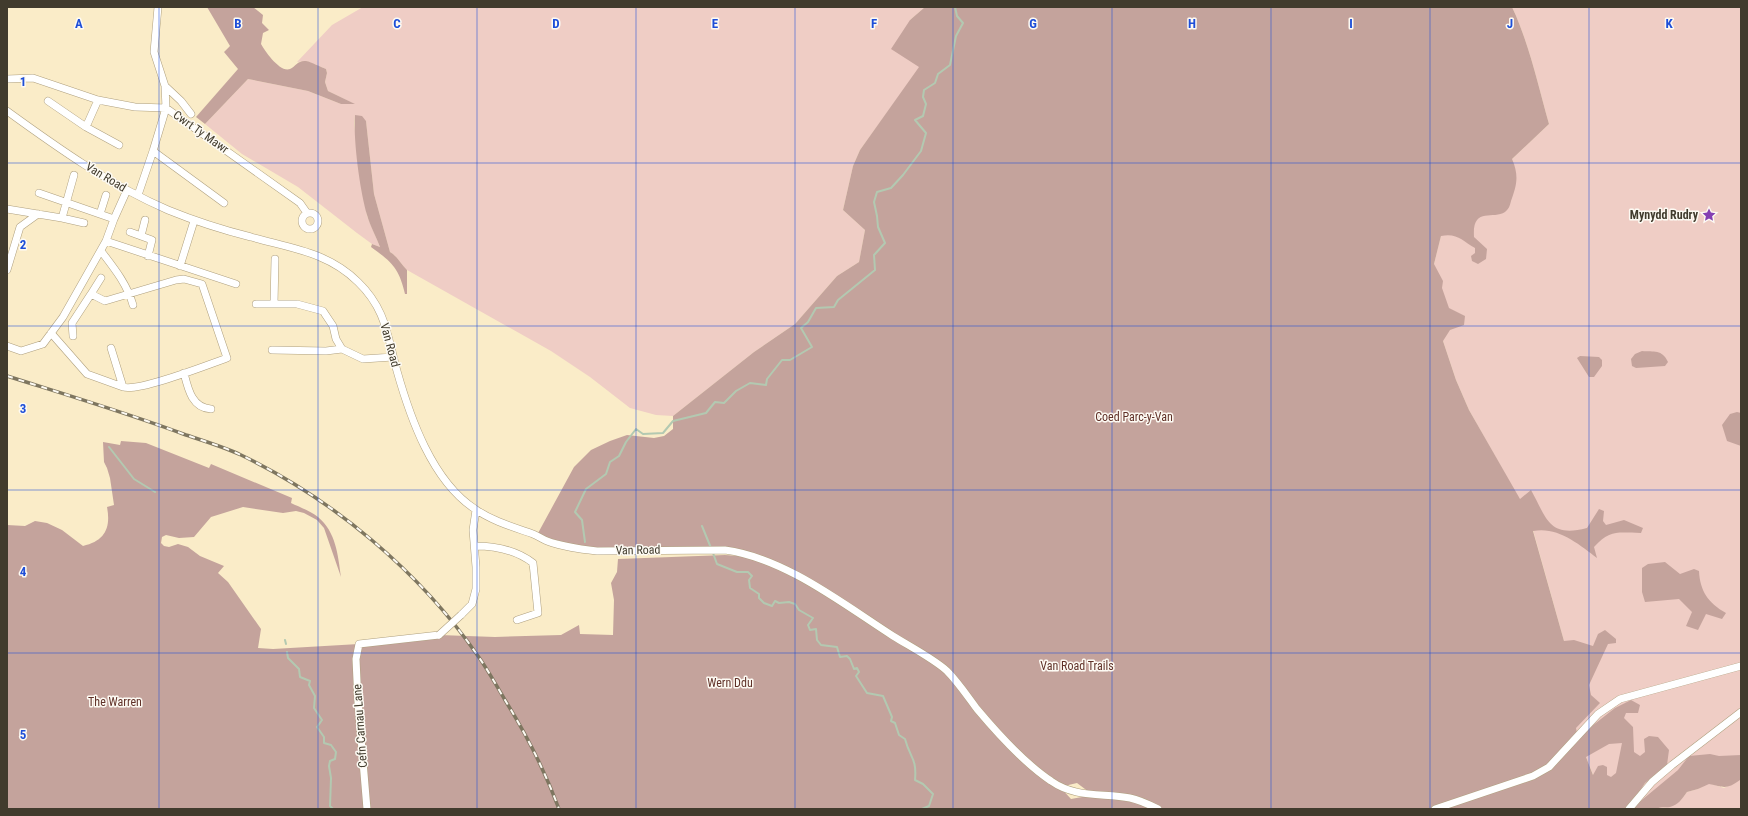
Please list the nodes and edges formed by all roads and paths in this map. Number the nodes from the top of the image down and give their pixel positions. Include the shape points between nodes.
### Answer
1 (158, 7) edge
2 (7, 79) edge
3 (165, 86) junction
4 (98, 100) junction
5 (48, 101) dead end
6 (166, 108) junction
7 (7, 112) edge
8 (191, 114) dead end
9 (86, 127) junction
10 (119, 144) dead end
11 (153, 152) junction
12 (74, 175) dead end
13 (127, 190) junction
14 (39, 193) dead end
15 (106, 195) dead end
16 (138, 195) junction
17 (66, 203) junction
18 (224, 203) dead end
19 (7, 209) edge
20 (307, 213) dead end
21 (38, 214) junction
22 (100, 214) junction
23 (62, 218) junction
24 (114, 219) junction
25 (145, 220) dead end
26 (194, 220) junction
27 (84, 223) dead end
28 (130, 232) dead end
29 (141, 236) junction
30 (106, 241) junction
31 (101, 251) junction
32 (148, 256) junction
33 (275, 259) dead end
34 (180, 266) junction
35 (7, 270) edge
36 (101, 278) dead end
37 (236, 284) dead end
38 (91, 294) junction
39 (130, 295) junction
40 (256, 304) dead end
41 (274, 304) junction
42 (133, 305) dead end
43 (51, 333) junction
44 (73, 336) dead end
45 (7, 346) edge
46 (111, 348) dead end
47 (342, 349) junction
48 (272, 350) dead end
49 (393, 357) junction
50 (184, 373) junction
51 (123, 387) junction
52 (211, 409) dead end
53 (476, 510) junction
54 (475, 546) junction
55 (517, 620) dead end
56 (1741, 666) edge
57 (1741, 712) edge
58 (368, 809) edge
59 (1158, 809) edge
60 (1435, 809) edge
61 (1629, 809) edge

1 - 3 street via 154,52
2 - 4 street, Cwrt Ty Mawr via 33,78
3 - 6 street
3 - 8 street
4 - 6 street, Cwrt Ty Mawr via 136,108
4 - 9 street
5 - 9 street
6 - 11 street
6 - 20 street, Cwrt Ty Mawr via 300,203
7 - 13 street, Van Road
9 - 10 street
11 - 16 street
11 - 18 street
12 - 17 street
13 - 16 street, Van Road
13 - 24 street
14 - 17 street
15 - 22 street
16 - 26 street, Van Road
17 - 22 street
17 - 23 street
19 - 21 street
21 - 23 street
21 - 35 street via 20,228
22 - 24 street
23 - 27 street
24 - 30 street
25 - 29 street
26 - 34 street
26 - 49 street, Van Road via 313,253 336,264 371,295 386,325
28 - 29 street
29 - 32 street via 152,240
30 - 31 street
30 - 32 street
31 - 39 street via 118,272
31 - 43 street
32 - 34 street
33 - 41 street
34 - 37 street
36 - 38 street
38 - 39 street via 105,301
38 - 44 street via 72,323
39 - 42 street
39 - 50 street via 176,280 184,279 202,284 227,358
40 - 41 street
41 - 47 street via 297,304 323,311 333,326
43 - 45 street via 43,344 21,351
43 - 51 street via 87,374
46 - 51 street
47 - 48 street
47 - 49 street via 363,359
49 - 53 street, Van Road via 405,399 433,461 447,483 462,500
50 - 51 street via 146,385
50 - 52 street via 192,398 197,404
53 - 54 street via 473,530
53 - 59 street, Van Road via 504,524 561,545 597,551 706,549 739,552 767,561 851,609 947,671 1003,738 1060,787 1079,793 1128,797
54 - 55 street via 491,546 514,552 533,563 538,612
54 - 58 street, Cefn Carnau Lane, bridge via 476,589 472,604 439,635 359,644 356,659 358,709
56 - 60 street via 1620,699 1598,714 1549,767 1533,776
57 - 61 street via 1652,782

